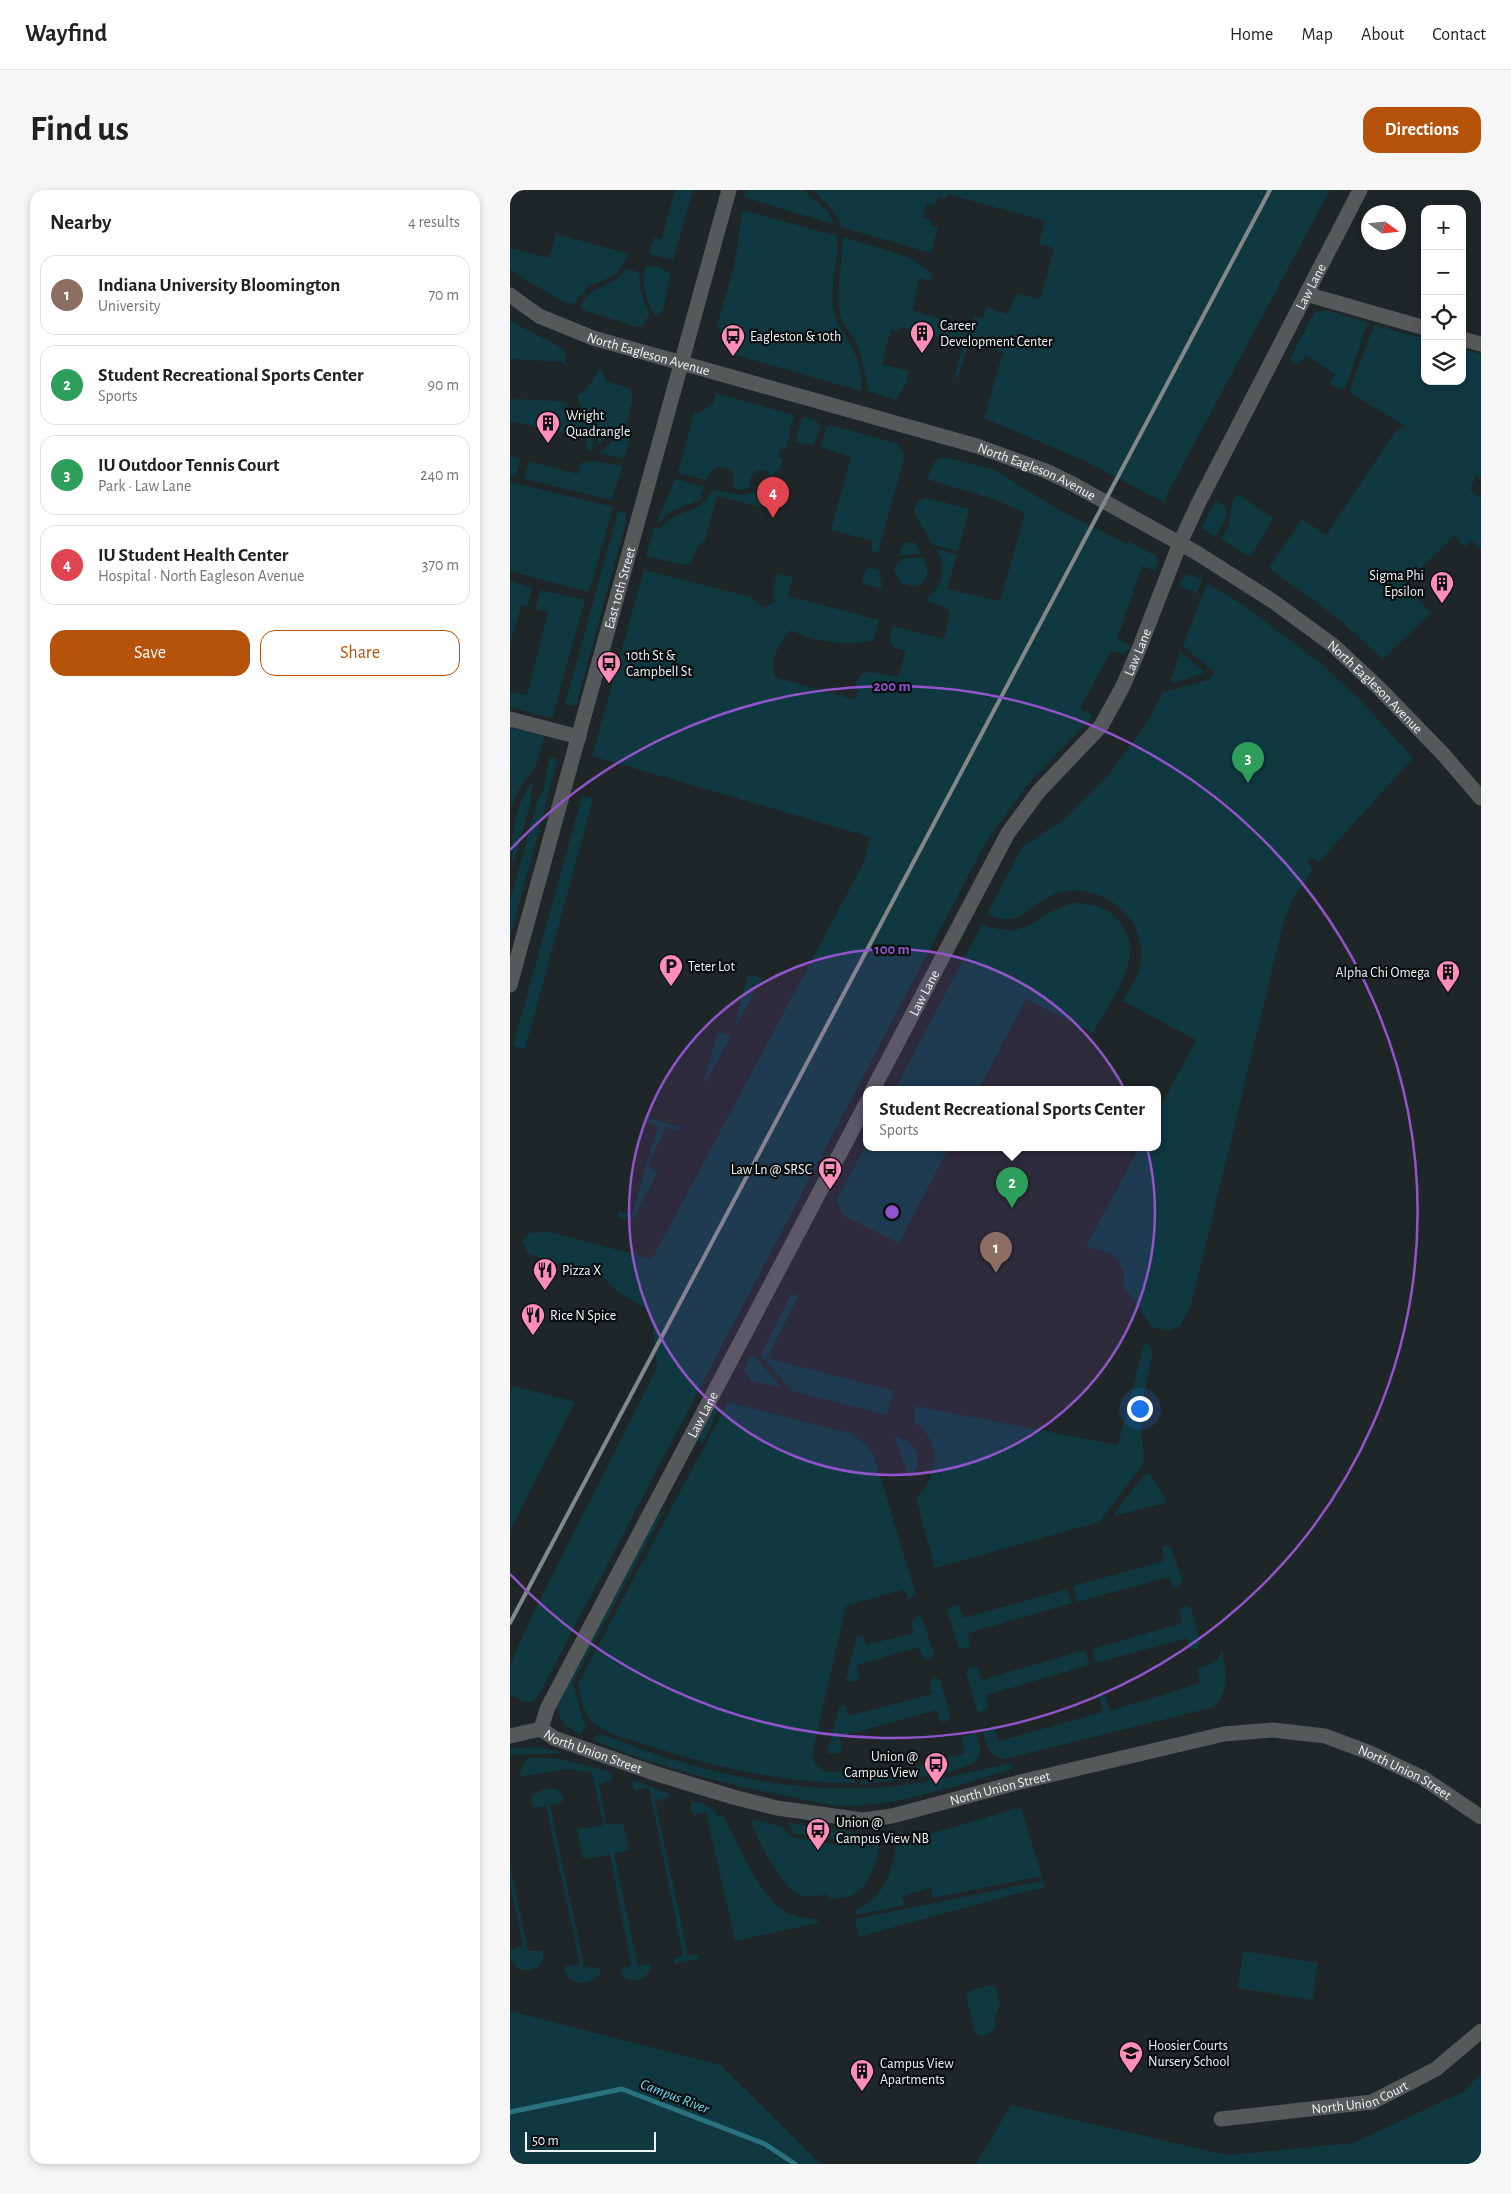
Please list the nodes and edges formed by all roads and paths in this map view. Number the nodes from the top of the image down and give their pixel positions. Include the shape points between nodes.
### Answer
1 (729, 190) edge
2 (1360, 190) edge
3 (1306, 294) junction
4 (510, 295) edge
5 (1421, 327) edge
6 (1466, 340) edge
7 (1481, 344) edge
8 (681, 364) junction
9 (1180, 543) junction
10 (510, 719) edge
11 (578, 737) junction
12 (1481, 798) edge
13 (510, 985) edge
14 (876, 1086) edge
15 (863, 1110) edge
16 (541, 1729) junction
17 (510, 1736) edge
18 (1481, 1817) edge
19 (1481, 2031) edge
20 (1221, 2119) dead end

1 - 8 street, East 10th Street
2 - 3 street, Law Lane
3 - 5 street
3 - 9 street, Law Lane
4 - 8 street, North Eagleson Avenue via 539,316 593,338
6 - 7 street
8 - 9 street, North Eagleson Avenue via 977,446 1046,471
8 - 11 street, East 10th Street
9 - 12 street, North Eagleson Avenue via 1274,602 1334,646 1443,754
9 - 14 street, Law Lane via 1139,649 1101,726 1039,791 1008,833
10 - 11 street
11 - 13 street, East 10th Street
15 - 16 street, Law Lane via 548,1709
16 - 17 street, North Union Street
16 - 18 street, North Union Street via 563,1741 733,1797 777,1808 863,1820 892,1816 1224,1734 1273,1730 1325,1736 1368,1752 1423,1778
19 - 20 street, North Union Court via 1436,2069 1372,2102

